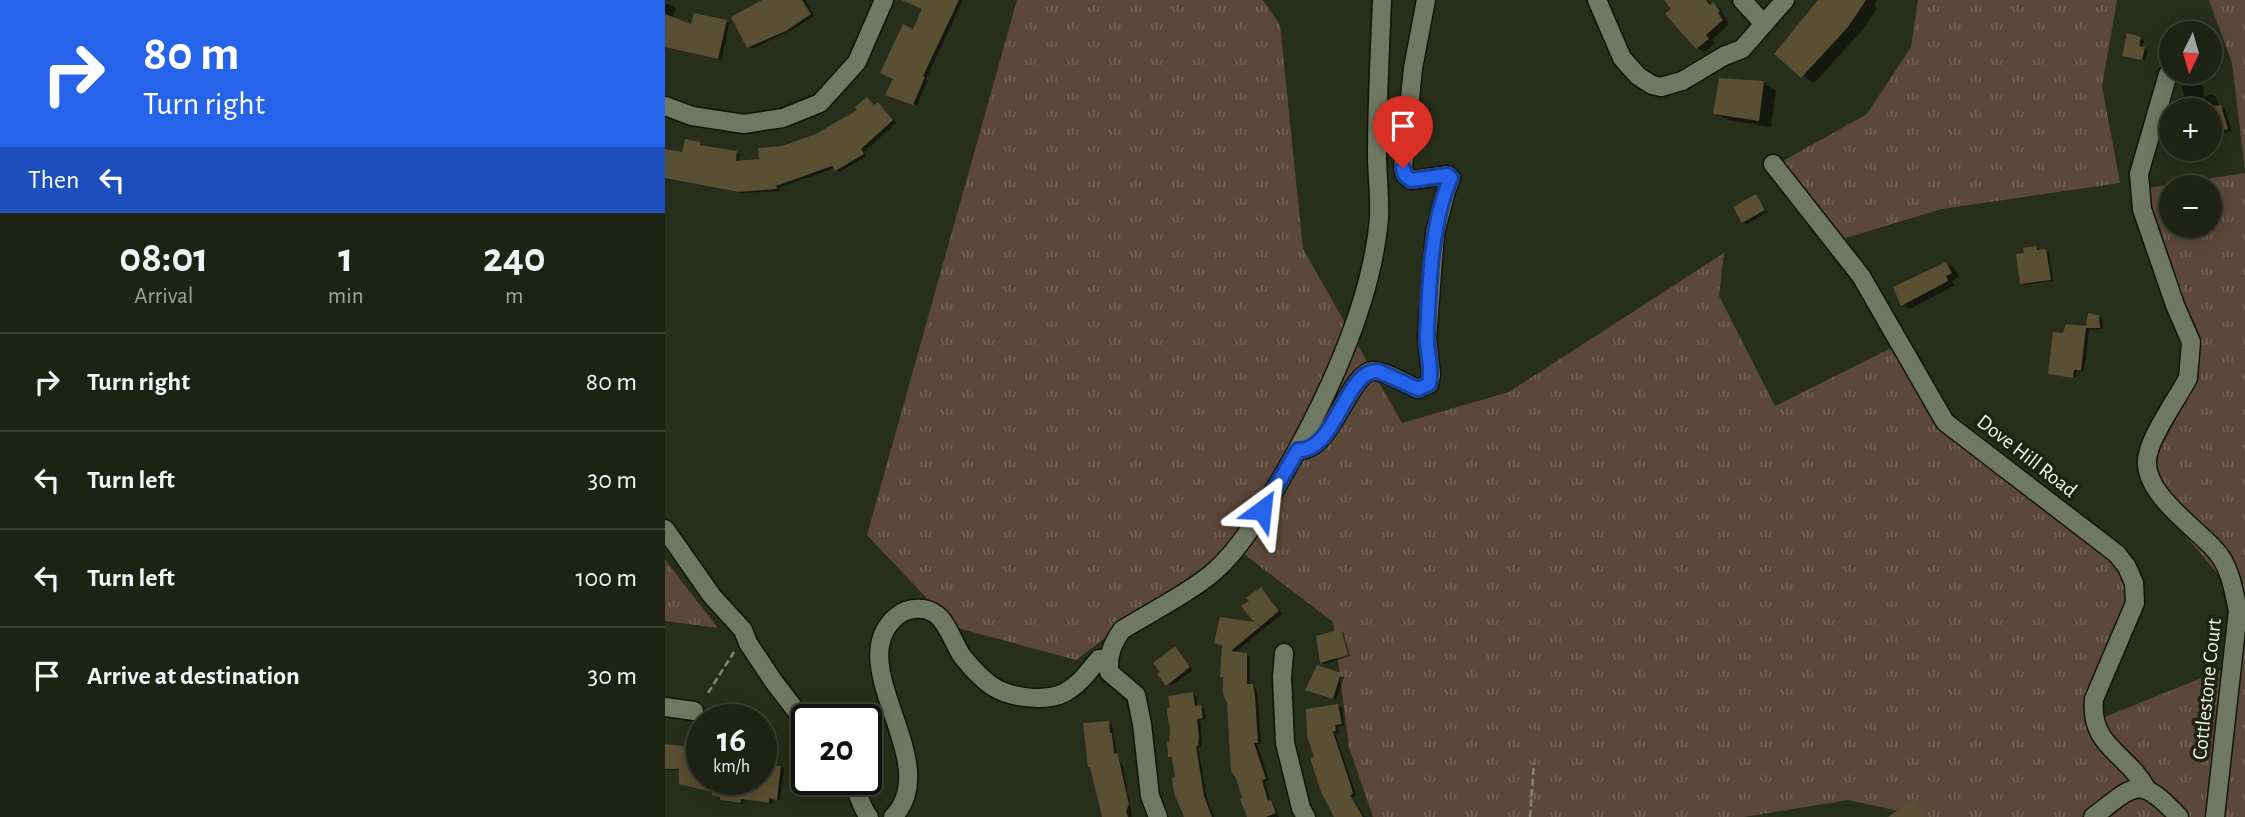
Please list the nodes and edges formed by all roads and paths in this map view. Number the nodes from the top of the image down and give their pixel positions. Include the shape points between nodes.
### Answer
1 (884, 0) edge
2 (1382, 0) edge
3 (1426, 0) edge
4 (1597, 0) edge
5 (1742, 0) edge
6 (1785, 0) edge
7 (1764, 24) junction
8 (2165, 84) edge
9 (665, 106) edge
10 (1773, 164) dead end
11 (1298, 450) junction
12 (665, 529) edge
13 (744, 634) junction
14 (1284, 653) dead end
15 (1108, 659) junction
16 (708, 693) dead end
17 (791, 704) edge
18 (665, 707) edge
19 (686, 710) edge
20 (1534, 763) dead end
21 (2146, 788) junction
22 (860, 795) edge
23 (869, 817) edge
24 (893, 817) edge
25 (1158, 817) edge
26 (1305, 817) edge
27 (1530, 817) edge
28 (2093, 817) edge
29 (2179, 817) edge
30 (2215, 817) edge

1 - 9 street via 857,62 820,103 783,118 744,124 692,116
2 - 11 street via 1377,235 1348,340 1321,408
3 - 11 street via 1403,156 1405,175 1411,180 1451,178 1435,233 1427,338 1429,384 1418,389 1373,370 1363,375 1315,445
4 - 7 street via 1622,58 1652,85 1672,86 1742,49
5 - 7 street
6 - 7 street
8 - 30 street, Cottlestone Court via 2139,174 2142,209 2191,342 2188,378 2147,456 2150,478 2168,505 2218,553 2238,611
10 - 21 street, Dove Hill Road via 1861,276 1945,422 2117,554 2127,567 2135,603 2093,711 2098,731
11 - 15 street via 1236,549 1215,571 1122,630
12 - 13 street
13 - 16 path via 732,646 734,652
13 - 17 street
14 - 26 street via 1285,743
15 - 24 street via 1099,659 1063,693 1037,697 1006,693 974,671 937,615 919,608 898,615 884,631 880,650 885,690 907,765 904,800
15 - 25 street via 1109,672 1136,695 1150,796
18 - 19 street
20 - 27 path
21 - 28 street via 2125,793
21 - 29 street, Dove Hill Road
22 - 23 street

